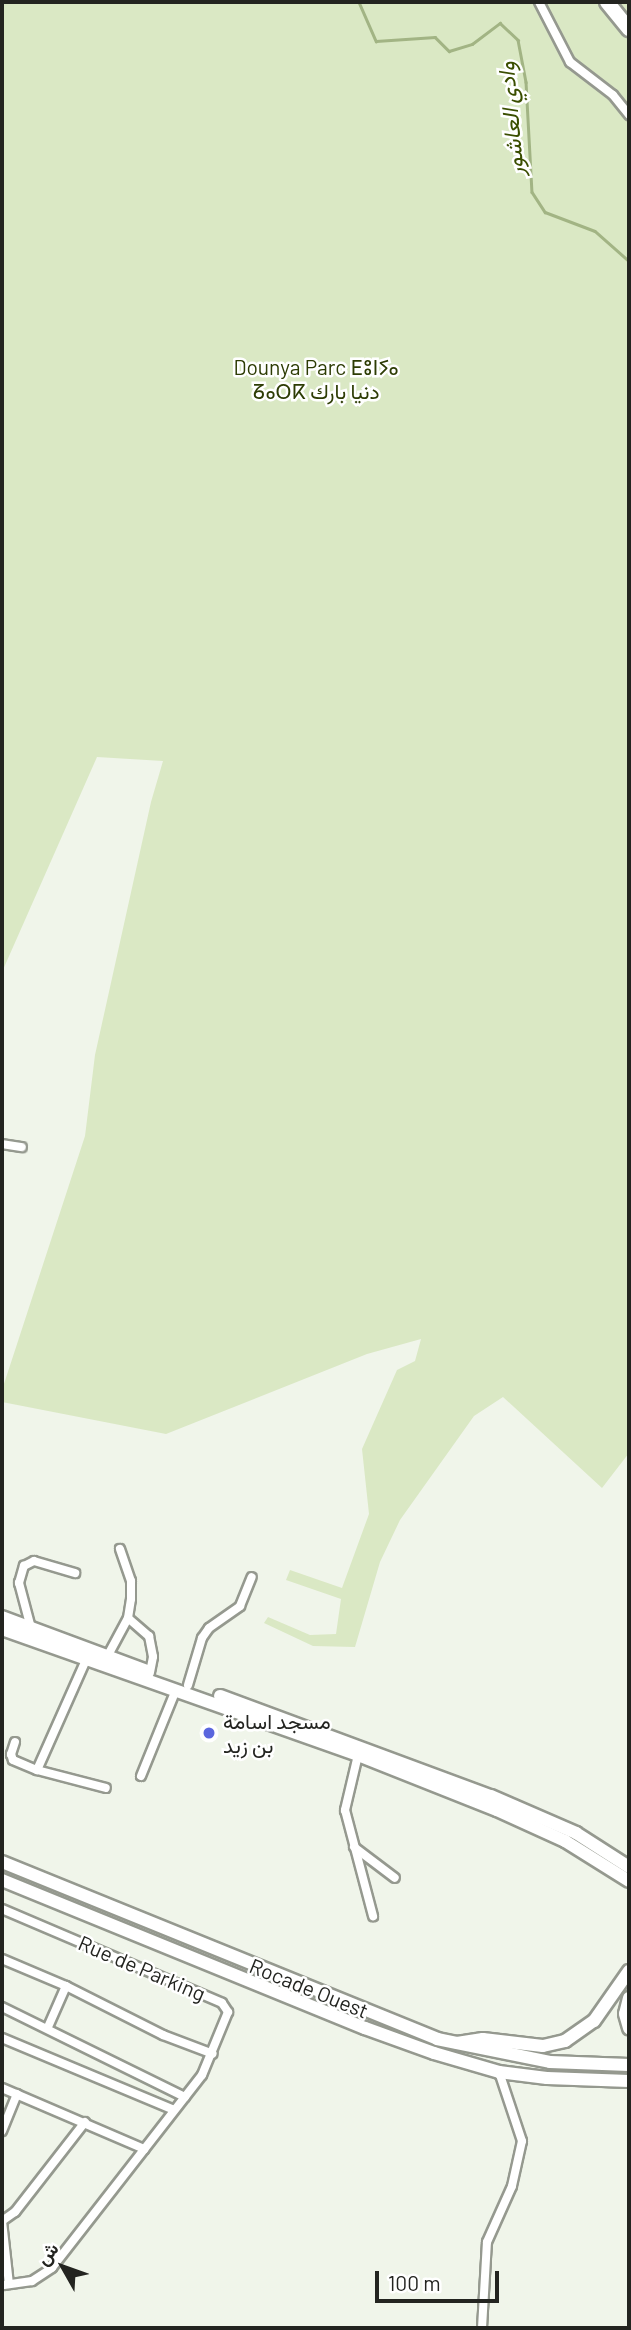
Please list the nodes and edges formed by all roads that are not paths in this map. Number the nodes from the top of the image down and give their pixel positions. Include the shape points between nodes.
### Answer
1 (539, 2) edge
2 (607, 2) edge
3 (629, 29) edge
4 (629, 115) edge
5 (2, 1144) edge
6 (22, 1147) dead end
7 (120, 1549) dead end
8 (75, 1573) dead end
9 (252, 1577) dead end
10 (2, 1617) edge
11 (128, 1618) junction
12 (31, 1628) junction
13 (2, 1629) edge
14 (107, 1657) junction
15 (86, 1660) junction
16 (150, 1673) junction
17 (182, 1687) junction
18 (207, 1696) junction
19 (15, 1742) dead end
20 (358, 1755) junction
21 (37, 1770) junction
22 (141, 1776) dead end
23 (106, 1788) dead end
24 (354, 1847) junction
25 (2, 1862) edge
26 (629, 1867) edge
27 (395, 1878) dead end
28 (2, 1880) edge
29 (629, 1881) edge
30 (2, 1909) edge
31 (373, 1916) dead end
32 (2, 1959) edge
33 (629, 1971) edge
34 (66, 1986) junction
35 (629, 1997) edge
36 (2, 2007) edge
37 (48, 2027) junction
38 (629, 2028) edge
39 (2, 2038) edge
40 (454, 2044) junction
41 (213, 2054) junction
42 (629, 2065) edge
43 (499, 2072) junction
44 (628, 2082) edge
45 (2, 2088) edge
46 (17, 2094) junction
47 (185, 2097) junction
48 (174, 2110) junction
49 (85, 2122) junction
50 (2, 2131) edge
51 (144, 2150) junction
52 (2, 2221) edge
53 (5, 2285) edge
54 (482, 2328) edge

1 - 4 street via 570,62 614,95
2 - 3 highway
5 - 6 street
7 - 11 street via 131,1581
8 - 12 street via 34,1561 24,1566 19,1583
9 - 17 street via 240,1606 202,1638
10 - 12 main road
11 - 14 street
11 - 16 street via 149,1636
12 - 14 main road
13 - 15 main road
14 - 16 main road
15 - 17 main road
15 - 21 street
16 - 17 main road
17 - 18 main road
17 - 22 street
18 - 20 main road
18 - 26 main road via 491,1796 576,1833
19 - 21 street via 12,1759
20 - 24 street via 345,1810
20 - 29 main road via 565,1841
21 - 23 street
24 - 27 street
24 - 31 street
25 - 40 main road, Rocade Ouest
28 - 43 main road, Rocade Ouest via 378,2033
30 - 41 street, Rue de Parking via 222,2003 228,2014
32 - 34 street
33 - 40 main road via 594,2021 565,2041 542,2046 483,2039
34 - 37 street
34 - 41 street via 163,2035
35 - 38 main road via 625,2014
36 - 37 street
37 - 47 street
39 - 48 street
40 - 42 main road, Rocade Ouest via 550,2062
41 - 47 street, Rue de Parking
43 - 44 main road, Rocade Ouest
43 - 54 street via 522,2141 512,2186 486,2242
45 - 46 street
46 - 49 street
46 - 50 street
47 - 48 street, Rue de Parking
48 - 51 street, Rue de Parking
49 - 51 street
49 - 52 street via 15,2212
51 - 53 street, Rue de Parking via 52,2268 37,2279
52 - 53 street

